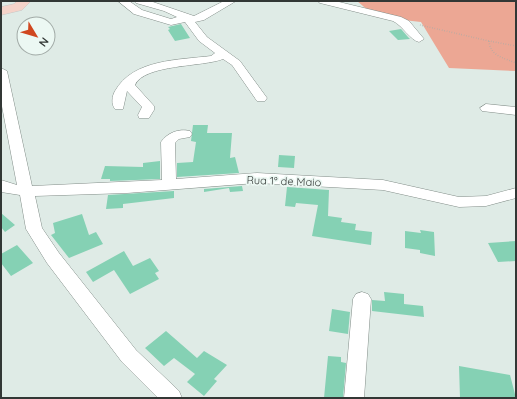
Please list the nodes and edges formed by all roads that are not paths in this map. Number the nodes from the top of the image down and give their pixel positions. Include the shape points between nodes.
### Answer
1 (24, 1) edge
2 (123, 1) edge
3 (139, 1) edge
4 (231, 1) edge
5 (323, 1) edge
6 (3, 12) edge
7 (187, 18) junction
8 (419, 38) dead end
9 (221, 52) junction
10 (1, 71) edge
11 (131, 81) junction
12 (261, 98) dead end
13 (119, 106) dead end
14 (486, 108) dead end
15 (516, 111) edge
16 (144, 115) dead end
17 (185, 134) dead end
18 (169, 185) junction
19 (4, 187) edge
20 (26, 192) junction
21 (516, 193) edge
22 (362, 298) dead end
23 (172, 398) edge
24 (354, 398) edge

1 - 6 main road via 18,7
2 - 7 street via 138,12 171,22
3 - 7 street via 168,9
4 - 7 street via 200,18
5 - 8 street via 397,19 405,23
7 - 9 street via 203,39
9 - 11 street via 219,57 212,59 153,67
9 - 12 street via 236,63
10 - 20 street
11 - 13 street via 122,89 118,98
11 - 16 street via 129,86 133,92 148,106
14 - 15 street
17 - 18 street via 175,136 168,142
18 - 20 street, Rua 1° de Maio
18 - 21 street, Rua 1° de Maio via 257,178 375,185 459,202 486,201
19 - 20 street via 20,196
19 - 20 street via 20,184
20 - 23 street via 34,229 53,258 129,356
22 - 24 street

